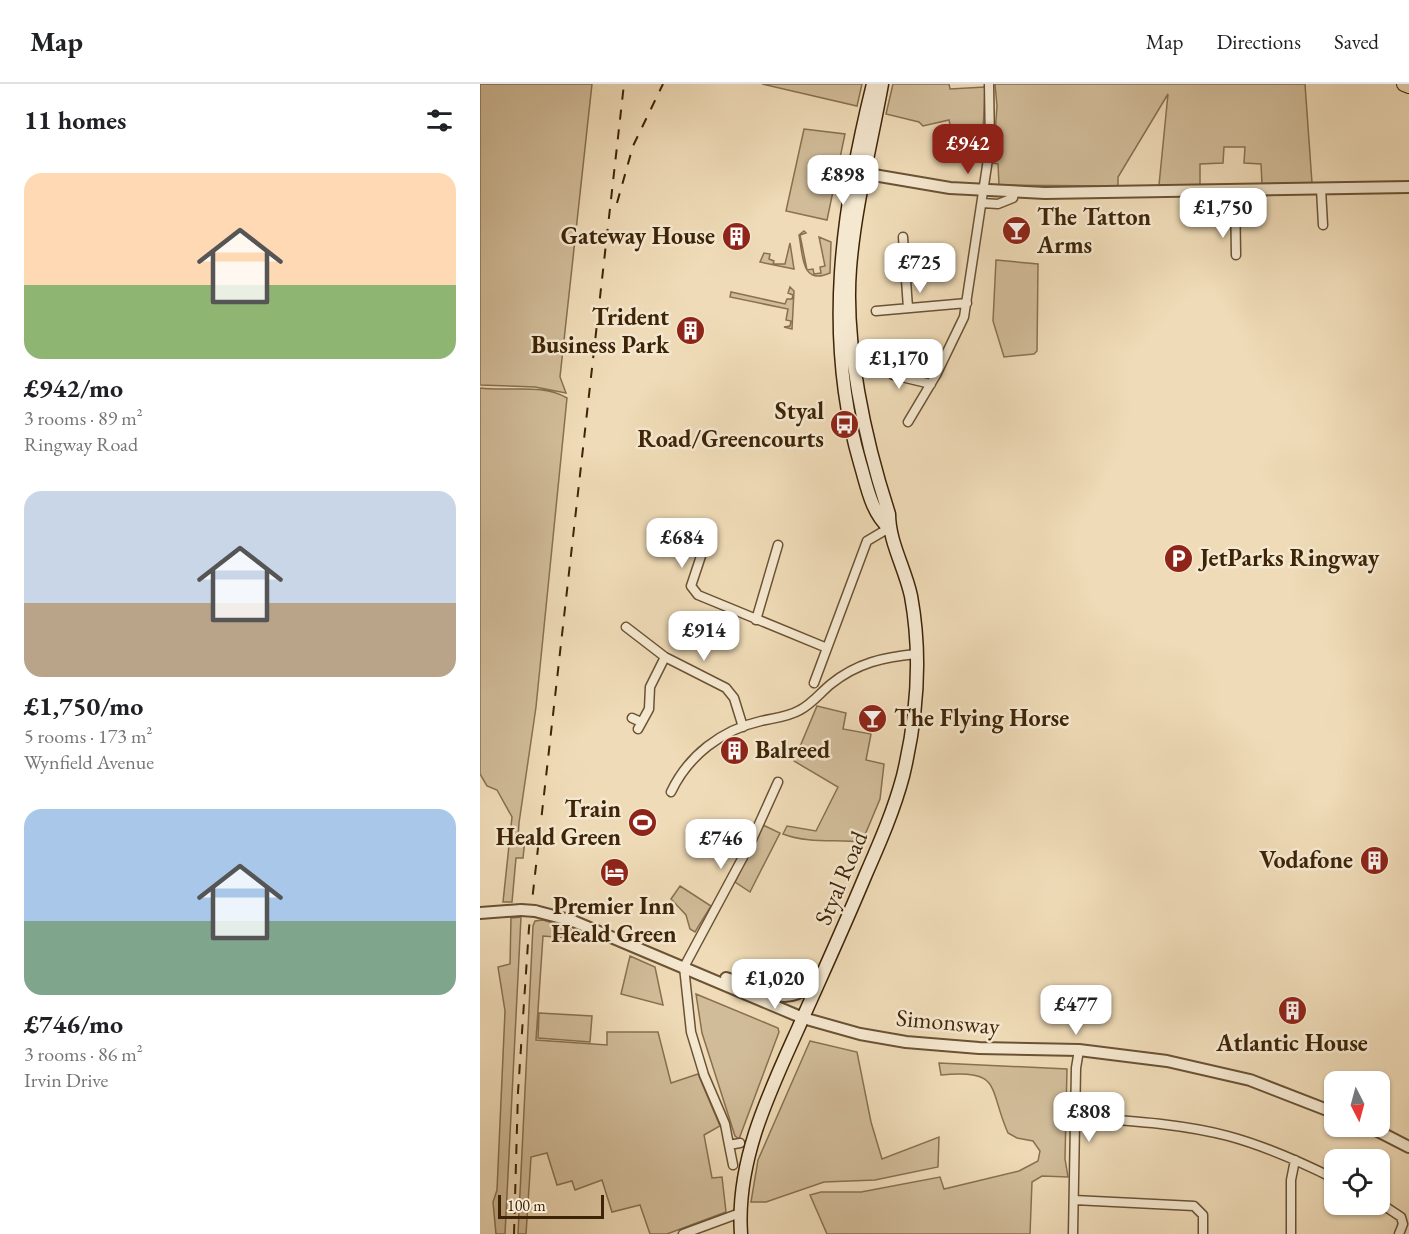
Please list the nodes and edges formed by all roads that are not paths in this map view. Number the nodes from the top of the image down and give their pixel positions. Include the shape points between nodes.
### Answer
1 (873, 84) edge
2 (882, 84) edge
3 (989, 84) edge
4 (1404, 84) edge
5 (1409, 86) edge
6 (859, 173) junction
7 (1409, 187) edge
8 (1321, 189) junction
9 (984, 191) junction
10 (1235, 191) junction
11 (1014, 192) junction
12 (982, 203) junction
13 (1323, 225) dead end
14 (903, 237) dead end
15 (1236, 255) dead end
16 (967, 303) junction
17 (908, 308) junction
18 (876, 311) dead end
19 (889, 367) dead end
20 (931, 384) junction
21 (908, 422) dead end
22 (889, 528) junction
23 (707, 538) dead end
24 (778, 545) dead end
25 (756, 620) junction
26 (626, 627) dead end
27 (827, 648) junction
28 (916, 654) junction
29 (665, 657) junction
30 (814, 683) dead end
31 (632, 718) dead end
32 (743, 727) junction
33 (778, 782) dead end
34 (671, 792) dead end
35 (480, 913) edge
36 (684, 967) junction
37 (820, 979) junction
38 (714, 980) junction
39 (803, 1018) junction
40 (1079, 1050) junction
41 (1324, 1109) edge
42 (1076, 1117) junction
43 (1389, 1137) edge
44 (740, 1143) dead end
45 (729, 1144) junction
46 (1409, 1147) edge
47 (1295, 1160) junction
48 (733, 1165) dead end
49 (1324, 1174) edge
50 (1074, 1200) junction
51 (1390, 1210) edge
52 (740, 1213) junction
53 (683, 1234) edge
54 (741, 1234) edge
55 (1073, 1234) edge
56 (1203, 1234) edge
57 (1291, 1234) edge
58 (1399, 1234) edge

1 - 6 main road, Styal Road
2 - 6 main road, Styal Road
3 - 9 street via 991,132
4 - 5 highway
6 - 9 street
6 - 22 main road, Styal Road via 850,269 852,337 866,428 889,514
7 - 8 street
8 - 10 street
8 - 13 street
9 - 11 street
9 - 12 street
10 - 11 street
10 - 15 street
11 - 12 street via 1013,198 1004,202
12 - 16 street
14 - 17 street
16 - 17 street
16 - 20 street via 961,328
17 - 18 street
19 - 20 street via 893,375
20 - 21 street
22 - 27 street via 867,542
22 - 28 main road, Styal Road via 911,596
23 - 25 street via 691,586 698,595
24 - 25 street
25 - 27 street
26 - 29 street
27 - 30 street
28 - 32 street via 877,659 859,666 842,675 801,710
28 - 37 main road, Styal Road via 915,713 902,778 886,826
29 - 31 street via 650,687 649,709 640,726
29 - 32 street via 731,692
32 - 34 street via 692,758
33 - 36 street via 750,844
35 - 36 street, Simonsway, bridge via 535,911 573,921
36 - 38 street, Simonsway
36 - 45 street via 693,1040
37 - 38 street via 794,997 783,997 727,978
37 - 39 main road, Styal Road
38 - 39 street, Simonsway
39 - 40 street, Simonsway via 906,1042
39 - 52 main road, Styal Road via 766,1101 748,1154
40 - 41 street, Simonsway via 1219,1072
40 - 42 street
42 - 47 street via 1217,1134
42 - 50 street
43 - 46 street
44 - 45 street
45 - 48 street
47 - 49 street
47 - 57 street
50 - 55 street
50 - 56 street via 1194,1206 1203,1215
51 - 58 street via 1404,1224
52 - 53 street
52 - 54 main road, Styal Road

